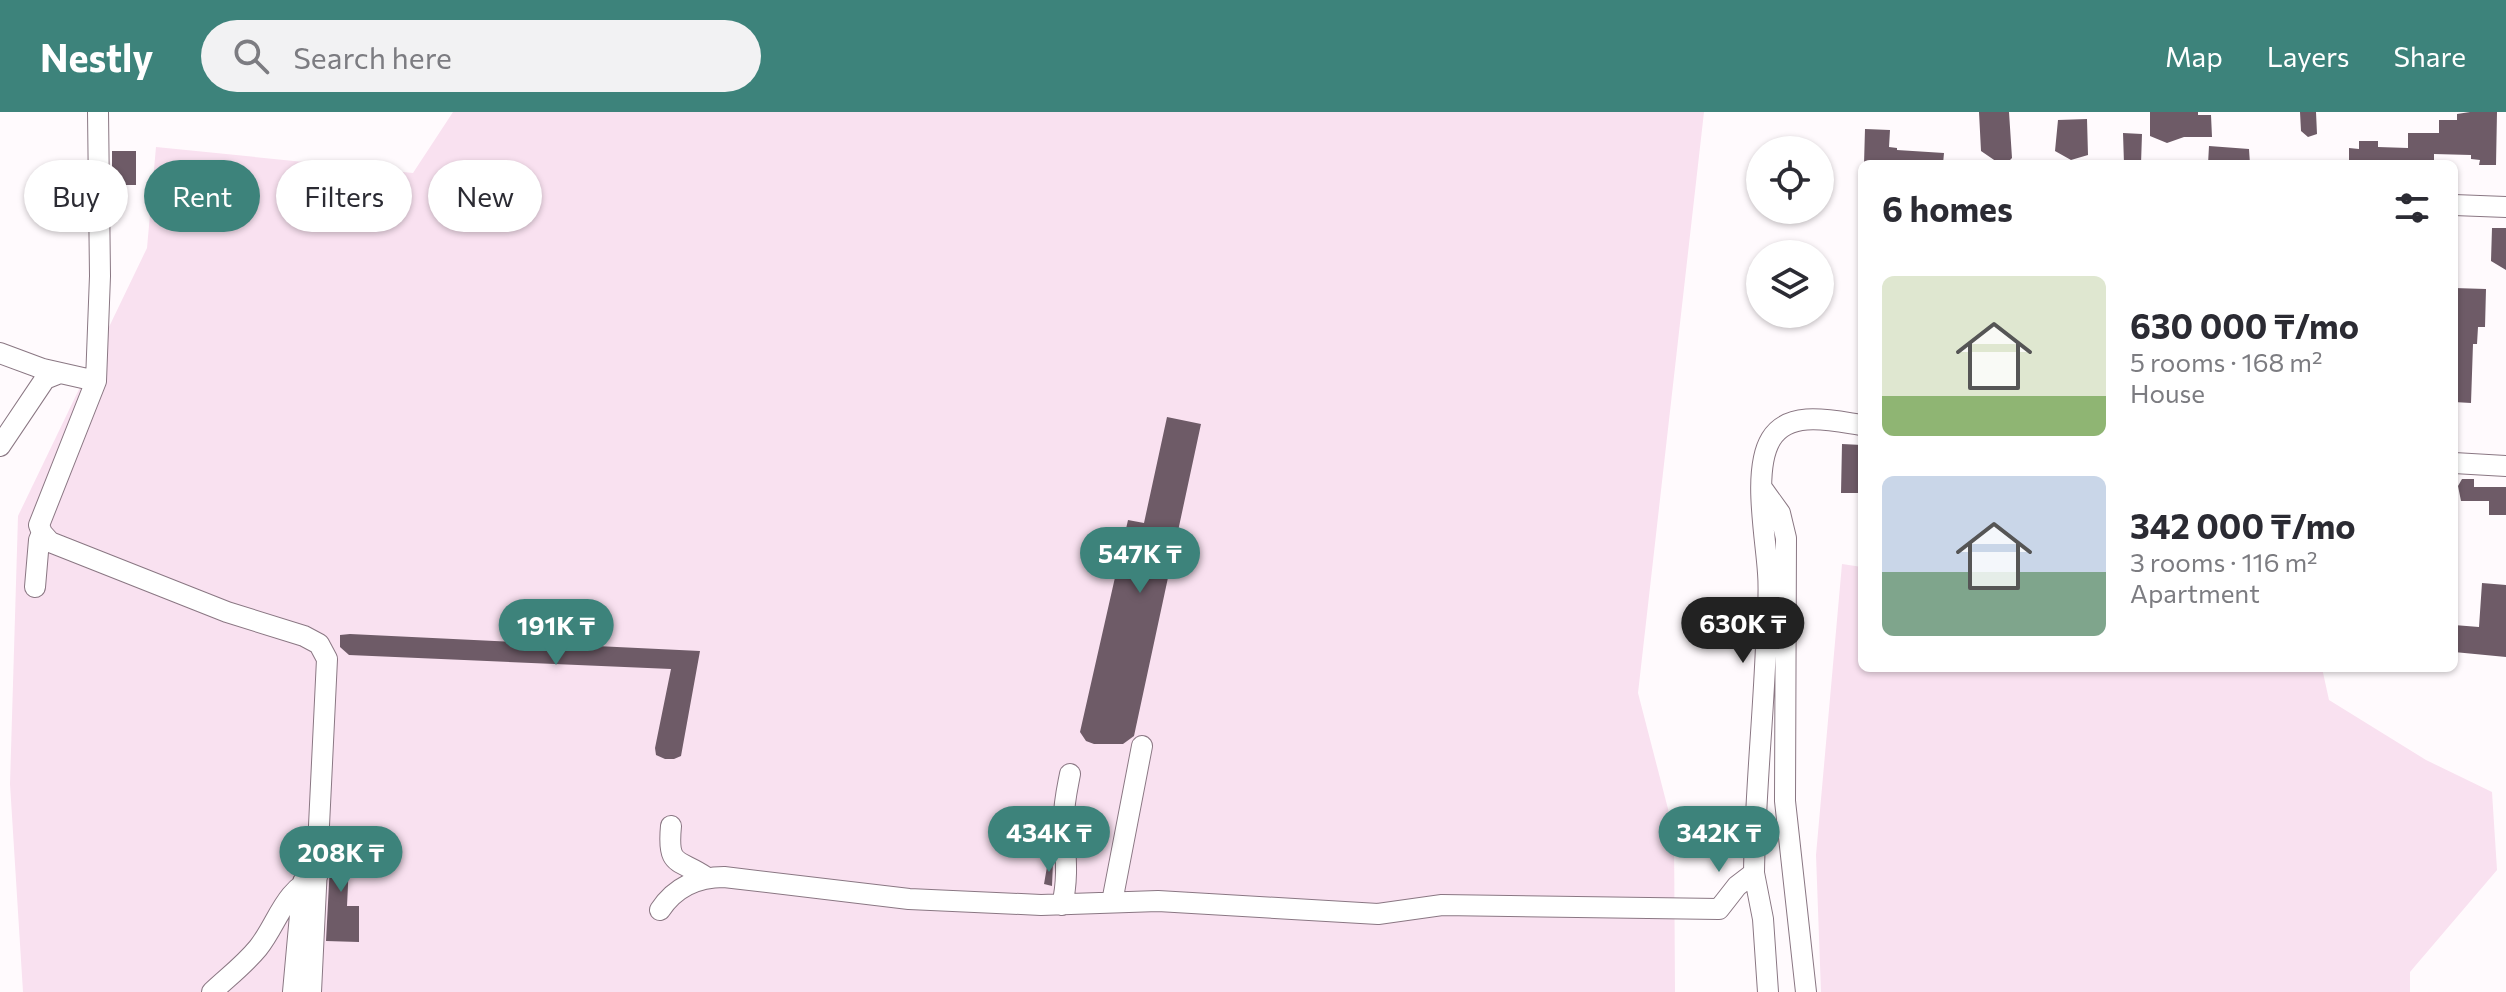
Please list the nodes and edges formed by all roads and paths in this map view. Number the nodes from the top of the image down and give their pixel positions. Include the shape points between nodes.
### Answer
1 (98, 112) edge
2 (2458, 205) edge
3 (2506, 207) edge
4 (0, 353) edge
5 (60, 373) junction
6 (96, 381) junction
7 (1858, 424) edge
8 (0, 446) edge
9 (2458, 463) edge
10 (2506, 466) edge
11 (1762, 488) junction
12 (42, 533) junction
13 (35, 587) dead end
14 (1142, 746) dead end
15 (1070, 774) dead end
16 (671, 826) dead end
17 (1754, 873) junction
18 (706, 877) junction
19 (310, 879) junction
20 (1112, 902) junction
21 (1062, 905) junction
22 (660, 910) dead end
23 (212, 992) edge
24 (293, 992) edge
25 (311, 992) edge
26 (1768, 992) edge
27 (1806, 992) edge

1 - 6 street
2 - 3 street
4 - 5 street
5 - 6 street
5 - 8 street via 45,379
6 - 12 street via 40,518
7 - 11 street via 1803,420 1781,428 1764,456
9 - 10 street
11 - 17 street via 1768,575
11 - 27 street via 1780,513 1786,538 1785,801
12 - 13 street
12 - 19 street via 50,542 128,574 319,644 327,659
14 - 20 street
15 - 21 street via 1064,801 1068,882
16 - 18 street via 671,854
17 - 20 street via 1719,909 1469,904 1378,914
17 - 26 street
18 - 21 street via 909,899
18 - 22 street via 669,896
19 - 23 street via 289,896 236,973
19 - 24 street
19 - 25 street
20 - 21 street

